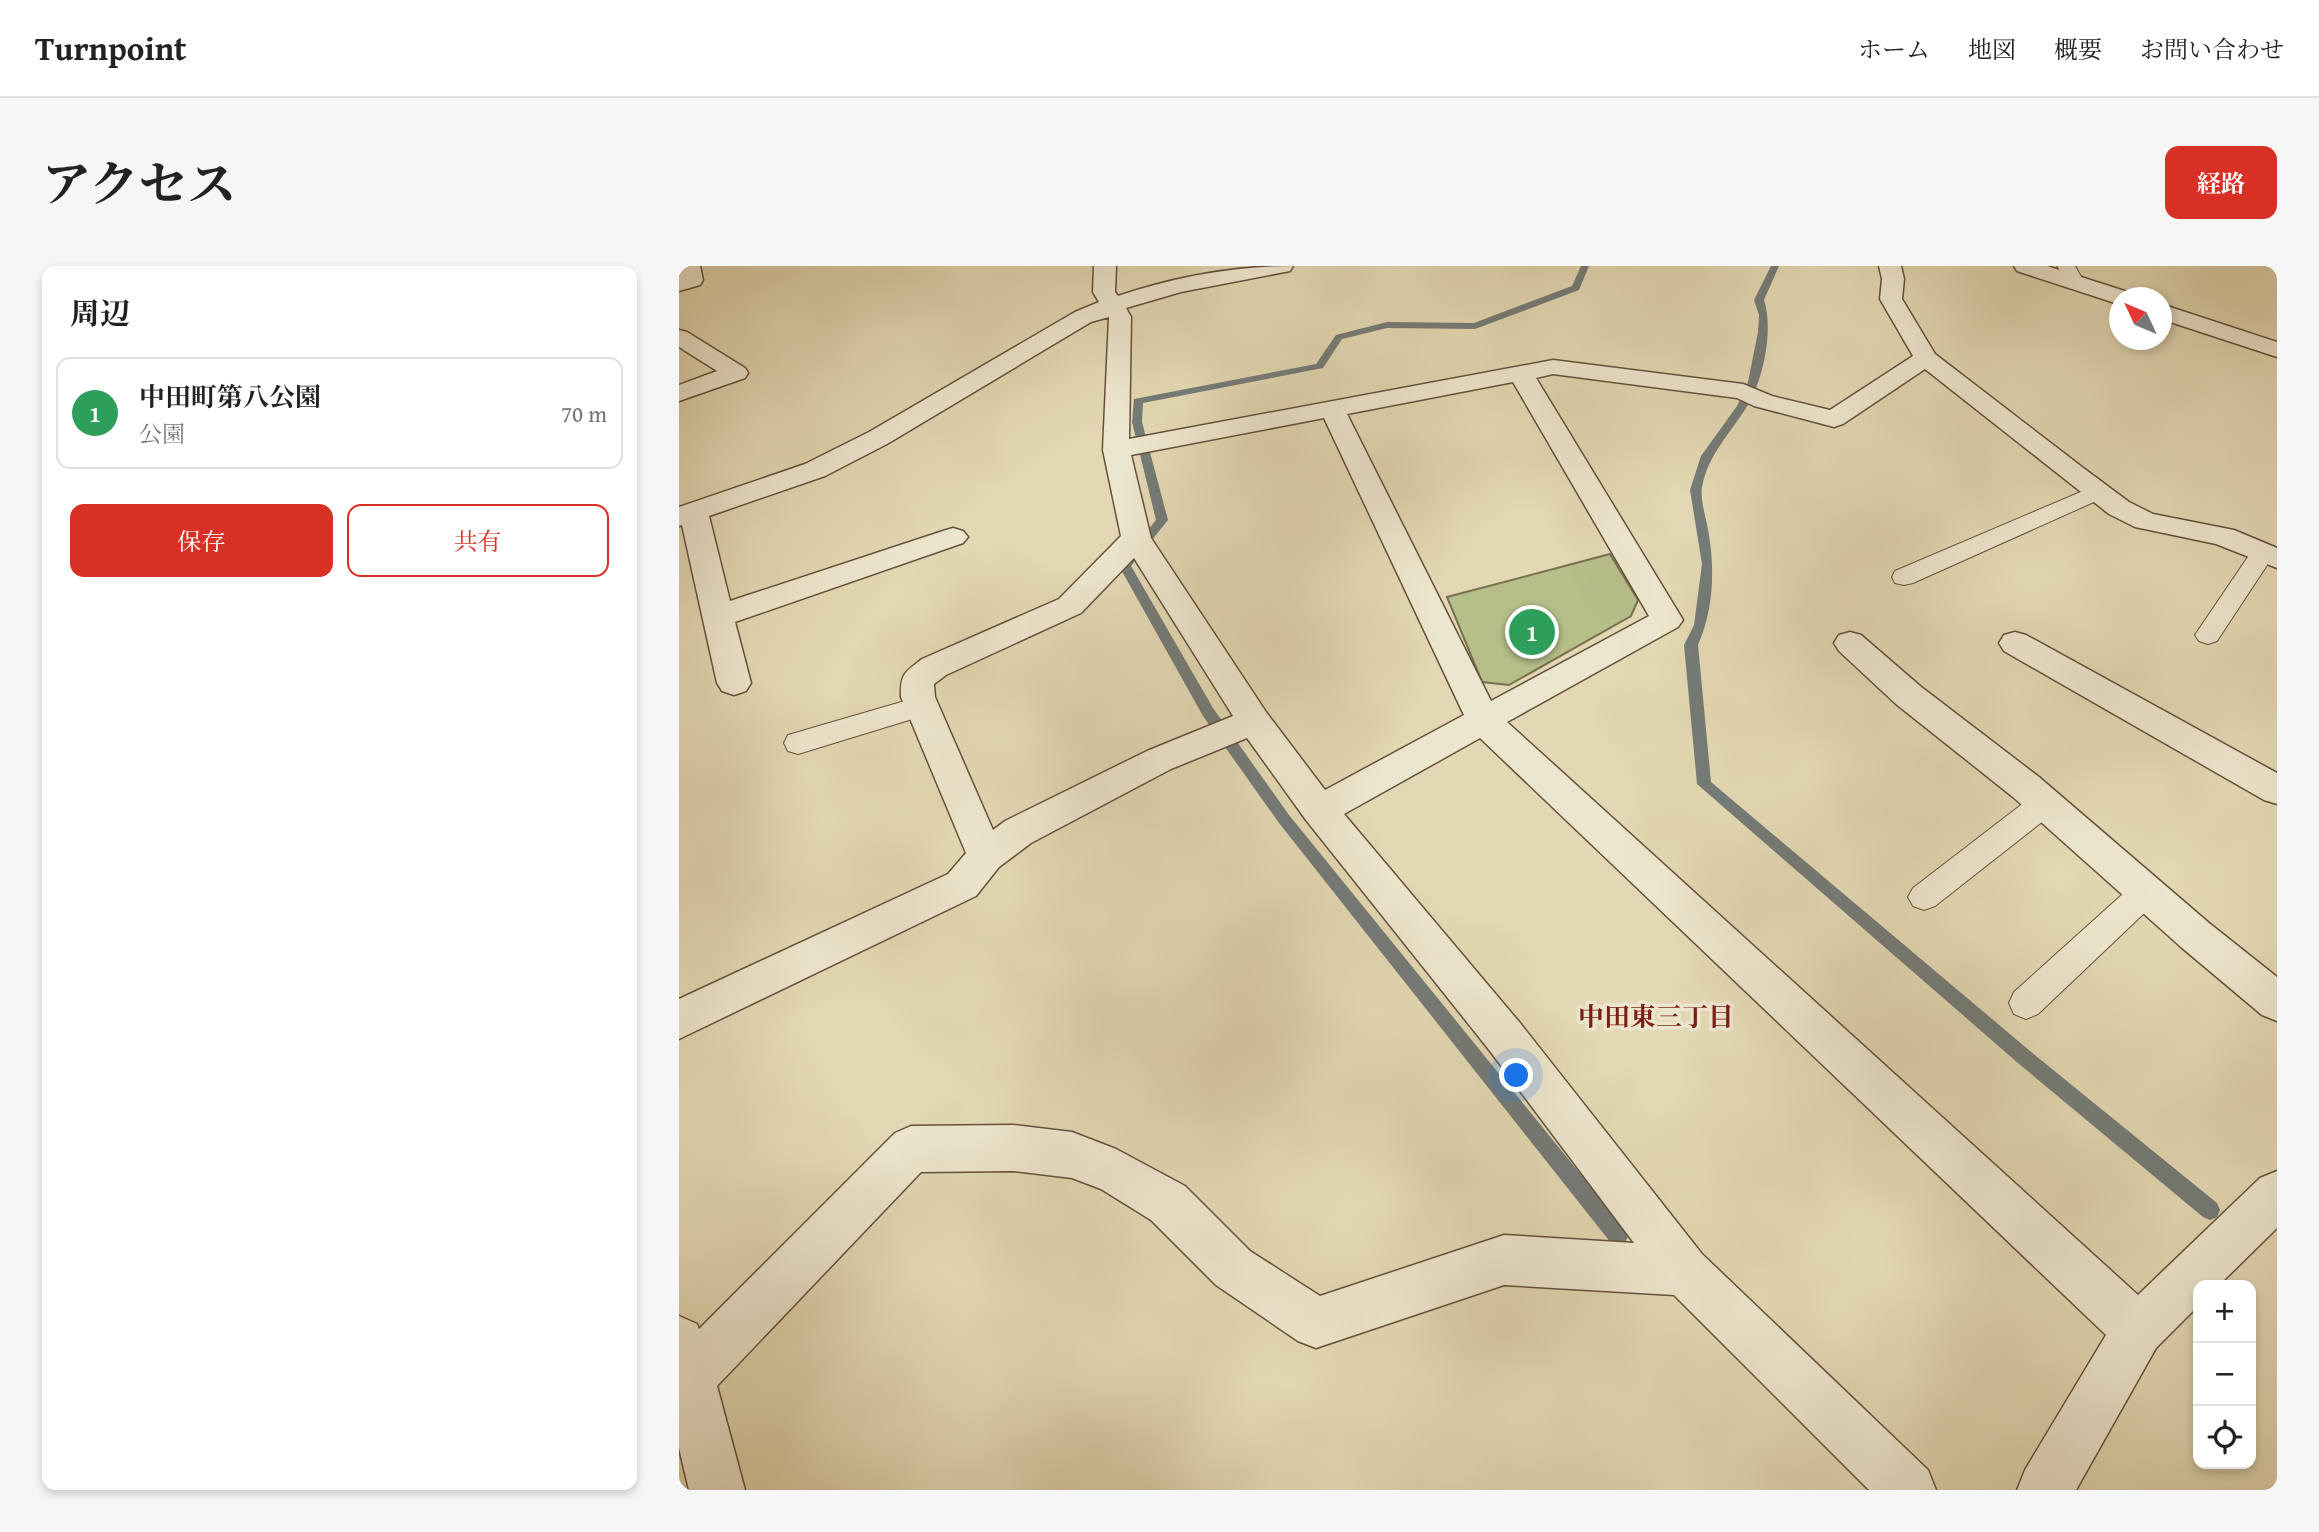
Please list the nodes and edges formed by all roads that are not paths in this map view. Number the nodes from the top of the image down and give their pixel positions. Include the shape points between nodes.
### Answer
1 (689, 266) edge
2 (1105, 266) edge
3 (1282, 266) edge
4 (1890, 266) edge
5 (2025, 266) edge
6 (1232, 271) edge
7 (2071, 274) edge
8 (679, 284) edge
9 (2109, 292) edge
10 (1114, 304) junction
11 (2172, 315) edge
12 (679, 337) edge
13 (2277, 350) edge
14 (1926, 358) junction
15 (1520, 372) junction
16 (679, 393) edge
17 (1332, 409) junction
18 (1116, 450) junction
19 (2097, 492) junction
20 (686, 515) edge
21 (953, 537) dead end
22 (1136, 538) junction
23 (2270, 556) edge
24 (1904, 577) dead end
25 (720, 616) junction
26 (2208, 635) dead end
27 (1850, 643) dead end
28 (2015, 643) dead end
29 (734, 683) dead end
30 (922, 706) junction
31 (1254, 721) junction
32 (1485, 721) junction
33 (798, 743) dead end
34 (2277, 790) edge
35 (2045, 803) junction
36 (1319, 810) junction
37 (986, 856) junction
38 (2146, 892) junction
39 (1924, 897) dead end
40 (2277, 1002) edge
41 (2026, 1003) dead end
42 (679, 1020) edge
43 (2277, 1195) edge
44 (1685, 1271) junction
45 (2138, 1330) junction
46 (684, 1359) edge
47 (717, 1490) edge
48 (1908, 1490) edge
49 (2045, 1490) edge

1 - 8 street via 692,280
2 - 10 street via 1104,292
3 - 6 street
4 - 14 street via 1891,299
5 - 7 street
6 - 10 street
7 - 9 street
10 - 18 street via 1121,317
10 - 20 street via 1072,323 878,438 815,470
11 - 13 street
12 - 16 street via 736,373
14 - 15 street via 1834,419 1742,391 1553,367
14 - 19 street
15 - 17 street
15 - 32 street via 1667,620
17 - 18 street
17 - 32 street
18 - 22 street
19 - 23 street via 2145,521 2224,536
19 - 24 lane
20 - 25 street
21 - 25 street
22 - 30 street via 1070,606 934,667 917,680
22 - 31 street
23 - 26 lane
25 - 29 street
27 - 35 street via 1907,695
28 - 34 street
30 - 33 lane
30 - 37 street
31 - 36 street
31 - 37 street via 1159,760 1018,832
32 - 36 street
32 - 45 street
35 - 38 street
35 - 39 lane
36 - 44 street via 1504,1037
37 - 42 street via 962,884
38 - 40 street
38 - 41 lane
43 - 45 street
44 - 46 street via 1504,1261 1316,1323 1233,1268 1168,1203 1116,1172 1072,1155 1013,1148 911,1149
44 - 48 street
45 - 49 street
46 - 47 street

